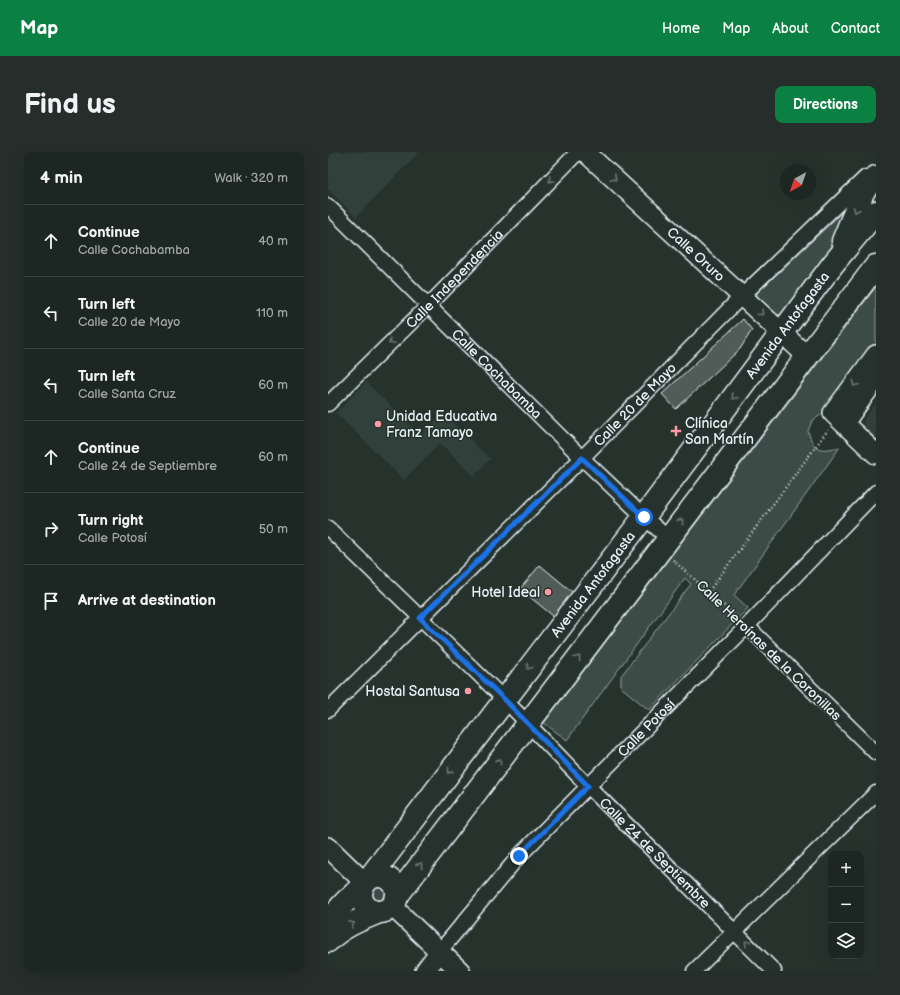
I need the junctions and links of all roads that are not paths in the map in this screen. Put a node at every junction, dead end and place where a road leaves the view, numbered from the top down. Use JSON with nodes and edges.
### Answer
{"nodes":[{"id":1,"x":578,"y":152,"type":"edge"},
{"id":2,"x":585,"y":152,"type":"edge"},
{"id":3,"x":876,"y":169,"type":"edge"},
{"id":4,"x":876,"y":177,"type":"edge"},
{"id":5,"x":328,"y":206,"type":"edge"},
{"id":6,"x":876,"y":212,"type":"edge"},
{"id":7,"x":833,"y":264,"type":"junction"},
{"id":8,"x":876,"y":266,"type":"edge"},
{"id":9,"x":742,"y":296,"type":"junction"},
{"id":10,"x":429,"y":305,"type":"junction"},
{"id":11,"x":783,"y":333,"type":"junction"},
{"id":12,"x":876,"y":355,"type":"edge"},
{"id":13,"x":808,"y":357,"type":"junction"},
{"id":14,"x":876,"y":379,"type":"edge"},
{"id":15,"x":328,"y":404,"type":"edge"},
{"id":16,"x":838,"y":417,"type":"junction"},
{"id":17,"x":876,"y":454,"type":"edge"},
{"id":18,"x":582,"y":458,"type":"junction"},
{"id":19,"x":876,"y":492,"type":"edge"},
{"id":20,"x":644,"y":517,"type":"junction"},
{"id":21,"x":328,"y":528,"type":"edge"},
{"id":22,"x":664,"y":543,"type":"junction"},
{"id":23,"x":420,"y":618,"type":"junction"},
{"id":24,"x":747,"y":626,"type":"junction"},
{"id":25,"x":504,"y":699,"type":"junction"},
{"id":26,"x":328,"y":710,"type":"edge"},
{"id":27,"x":528,"y":724,"type":"junction"},
{"id":28,"x":876,"y":753,"type":"edge"},
{"id":29,"x":588,"y":786,"type":"junction"},
{"id":30,"x":876,"y":793,"type":"edge"},
{"id":31,"x":328,"y":847,"type":"edge"},
{"id":32,"x":365,"y":883,"type":"junction"},
{"id":33,"x":389,"y":905,"type":"junction"},
{"id":34,"x":328,"y":921,"type":"edge"},
{"id":35,"x":735,"y":931,"type":"junction"},
{"id":36,"x":328,"y":941,"type":"edge"},
{"id":37,"x":440,"y":952,"type":"junction"},
{"id":38,"x":425,"y":971,"type":"edge"},
{"id":39,"x":460,"y":971,"type":"edge"},
{"id":40,"x":694,"y":971,"type":"edge"},
{"id":41,"x":774,"y":971,"type":"edge"}],
"edges":[{"from":1,"to":10,"type":"street","name":"Calle Independencia","one_way":true},
{"from":2,"to":9,"type":"main road","name":"Calle Oruro","one_way":true},
{"from":3,"to":9,"type":"street","name":"Calle 20 de Mayo"},
{"from":4,"to":7,"type":"highway","one_way":true},
{"from":5,"to":10,"type":"street","name":"Calle Cochabamba"},
{"from":6,"to":7,"type":"highway","name":"Avenida Antofagasta"},
{"from":7,"to":11,"type":"highway","name":"Avenida Antofagasta"},
{"from":8,"to":13,"type":"highway"},
{"from":9,"to":11,"type":"main road","name":"Calle Oruro","one_way":true},
{"from":9,"to":18,"type":"street","name":"Calle 20 de Mayo"},
{"from":10,"to":15,"type":"street","name":"Calle Independencia","one_way":true},
{"from":10,"to":18,"type":"street","name":"Calle Cochabamba"},
{"from":11,"to":13,"type":"main road","name":"Calle Oruro"},
{"from":11,"to":20,"type":"highway","name":"Avenida Antofagasta","one_way":true},
{"from":12,"to":16,"type":"main road","one_way":true},
{"from":22,"to":13,"type":"highway","one_way":true},
{"from":14,"to":16,"type":"main road"},
{"from":16,"to":17,"type":"main road"},
{"from":18,"to":20,"type":"street","name":"Calle Cochabamba"},
{"from":18,"to":23,"type":"street","name":"Calle 20 de Mayo"},
{"from":19,"to":24,"type":"street","name":"Calle Potosí"},
{"from":20,"to":22,"type":"street","name":"Calle Cochabamba"},
{"from":20,"to":25,"type":"highway","name":"Avenida Antofagasta","one_way":true},
{"from":21,"to":23,"type":"street","name":"Calle 24 de Septiembre"},
{"from":27,"to":22,"type":"highway","one_way":true},
{"from":23,"to":25,"type":"street","name":"Calle 24 de Septiembre"},
{"from":23,"to":26,"type":"street","name":"Calle 20 de Mayo"},
{"from":24,"to":28,"type":"street","name":"Calle Heroínas de la Coronillas"},
{"from":24,"to":29,"type":"street","name":"Calle Potosí"},
{"from":25,"to":27,"type":"street","name":"Calle 24 de Septiembre"},
{"from":25,"to":32,"type":"highway","name":"Avenida Antofagasta","one_way":true},
{"from":27,"to":29,"type":"street","name":"Calle 24 de Septiembre"},
{"from":33,"to":27,"type":"highway","one_way":true},
{"from":29,"to":35,"type":"street","name":"Calle 24 de Septiembre"},
{"from":29,"to":37,"type":"street","name":"Calle Potosí"},
{"from":30,"to":35,"type":"street"},
{"from":31,"to":32,"type":"main road"},
{"from":32,"to":33,"type":"highway"},
{"from":32,"to":33,"type":"highway"},
{"from":32,"to":34,"type":"highway","name":"Avenida Antofagasta"},
{"from":36,"to":33,"type":"highway","one_way":true},
{"from":33,"to":37,"type":"main road"},
{"from":35,"to":40,"type":"street"},
{"from":41,"to":35,"type":"street","name":"Calle 24 de Septiembre","one_way":true},
{"from":37,"to":38,"type":"main road","name":"Calle Potosí"},
{"from":37,"to":39,"type":"main road"}]}
